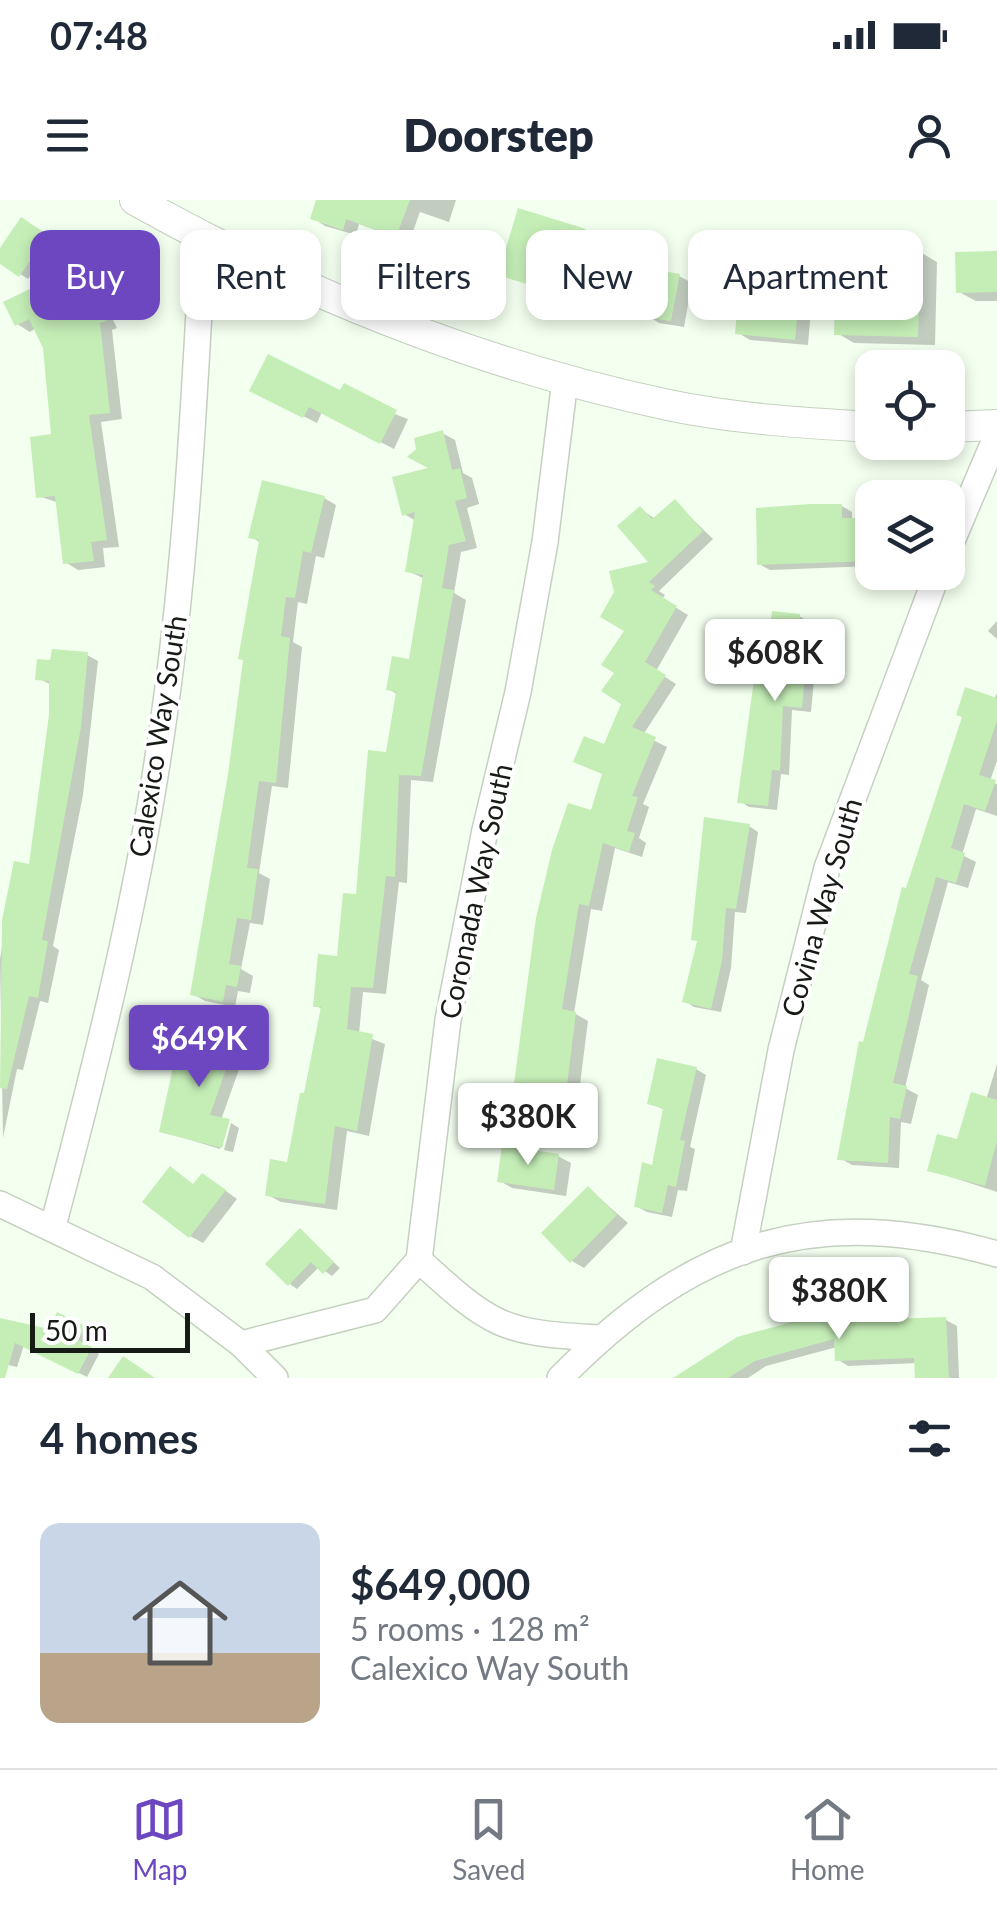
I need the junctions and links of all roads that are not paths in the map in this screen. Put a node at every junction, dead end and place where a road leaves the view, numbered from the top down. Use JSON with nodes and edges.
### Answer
{"nodes":[{"id":1,"x":135,"y":200,"type":"edge"},
{"id":2,"x":188,"y":230,"type":"edge"},
{"id":3,"x":321,"y":293,"type":"edge"},
{"id":4,"x":198,"y":320,"type":"edge"},
{"id":5,"x":565,"y":380,"type":"junction"},
{"id":6,"x":997,"y":425,"type":"edge"},
{"id":7,"x":965,"y":426,"type":"edge"},
{"id":8,"x":855,"y":427,"type":"edge"},
{"id":9,"x":997,"y":436,"type":"edge"},
{"id":10,"x":965,"y":510,"type":"edge"},
{"id":11,"x":931,"y":590,"type":"edge"},
{"id":12,"x":0,"y":1204,"type":"edge"},
{"id":13,"x":53,"y":1226,"type":"junction"},
{"id":14,"x":743,"y":1252,"type":"junction"},
{"id":15,"x":997,"y":1254,"type":"edge"},
{"id":16,"x":419,"y":1260,"type":"junction"},
{"id":17,"x":600,"y":1338,"type":"junction"},
{"id":18,"x":241,"y":1344,"type":"junction"},
{"id":19,"x":274,"y":1378,"type":"edge"},
{"id":20,"x":560,"y":1378,"type":"edge"}],
"edges":[{"from":1,"to":2,"type":"street"},
{"from":3,"to":5,"type":"street"},
{"from":4,"to":13,"type":"street","name":"Calexico Way South"},
{"from":5,"to":8,"type":"street"},
{"from":5,"to":16,"type":"street","name":"Coronada Way South"},
{"from":6,"to":7,"type":"street"},
{"from":9,"to":10,"type":"street"},
{"from":11,"to":14,"type":"street","name":"Covina Way South"},
{"from":12,"to":13,"type":"street"},
{"from":13,"to":18,"type":"street"},
{"from":14,"to":15,"type":"street"},
{"from":14,"to":17,"type":"street"},
{"from":16,"to":17,"type":"street"},
{"from":16,"to":18,"type":"street"},
{"from":17,"to":20,"type":"street"},
{"from":18,"to":19,"type":"street"}]}
